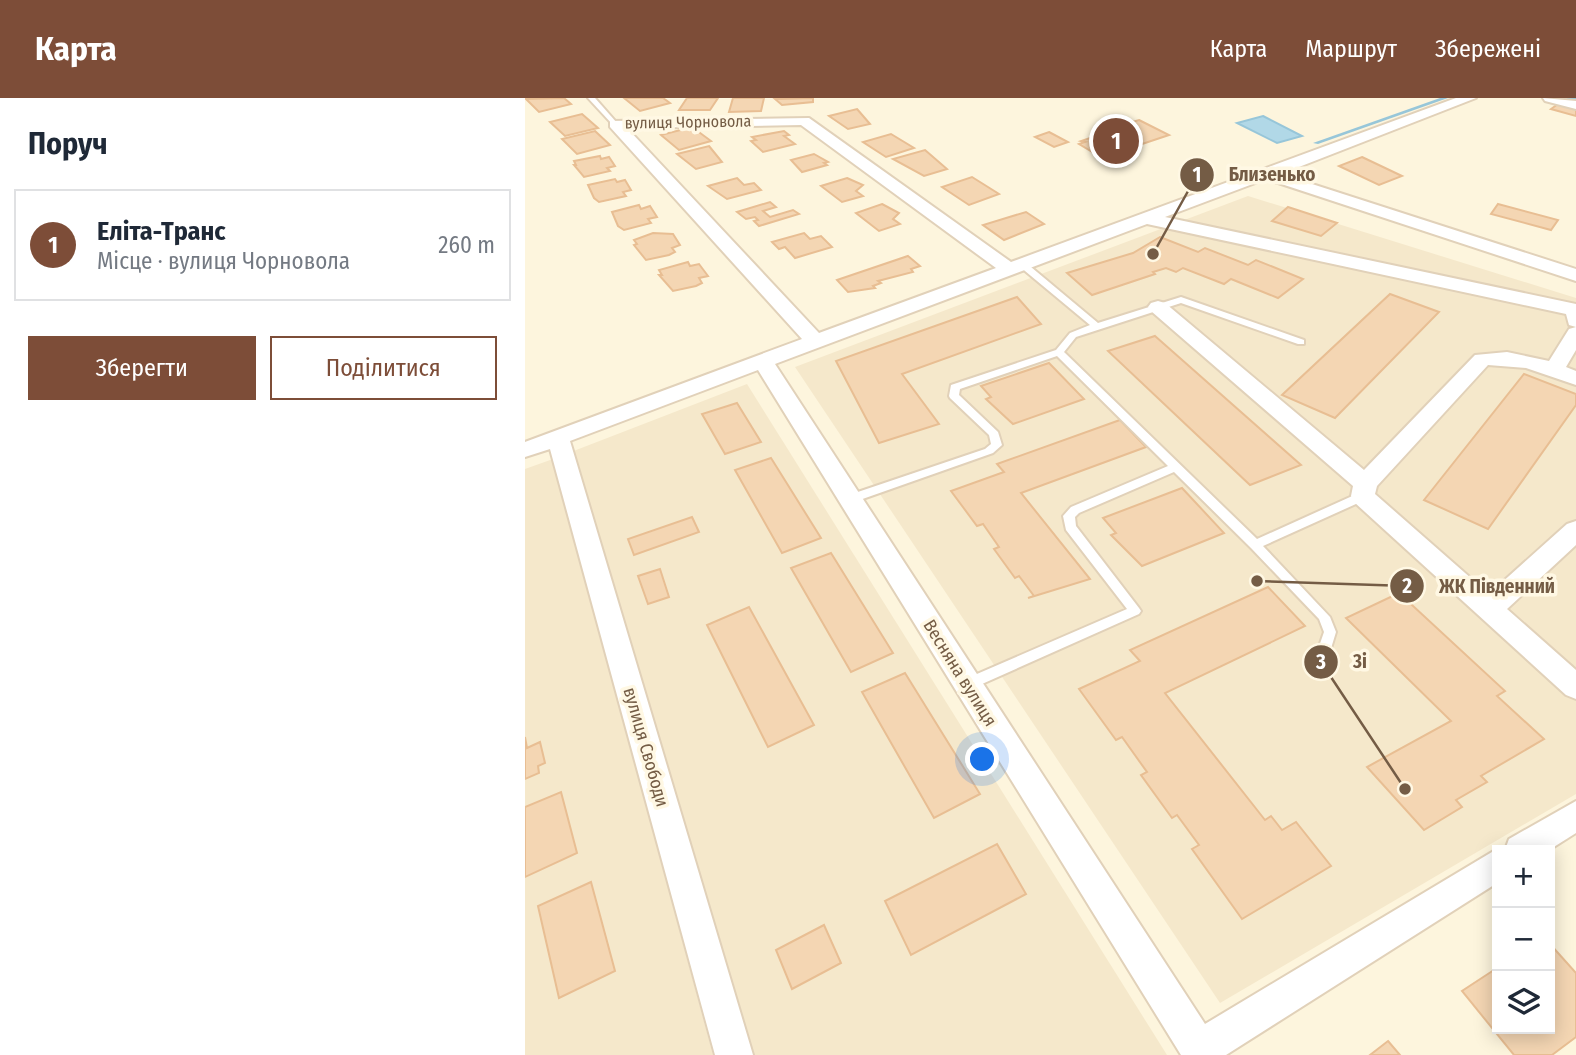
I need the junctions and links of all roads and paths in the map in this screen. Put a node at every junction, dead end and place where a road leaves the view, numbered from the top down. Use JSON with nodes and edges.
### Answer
{"nodes":[{"id":1,"x":591,"y":98,"type":"edge"},
{"id":2,"x":1469,"y":98,"type":"edge"},
{"id":3,"x":1550,"y":98,"type":"edge"},
{"id":4,"x":1576,"y":105,"type":"edge"},
{"id":5,"x":615,"y":124,"type":"junction"},
{"id":6,"x":1263,"y":173,"type":"junction"},
{"id":7,"x":1143,"y":218,"type":"junction"},
{"id":8,"x":1016,"y":267,"type":"junction"},
{"id":9,"x":1576,"y":275,"type":"edge"},
{"id":10,"x":1158,"y":307,"type":"junction"},
{"id":11,"x":1576,"y":310,"type":"edge"},
{"id":12,"x":1576,"y":321,"type":"edge"},
{"id":13,"x":1096,"y":326,"type":"junction"},
{"id":14,"x":1576,"y":333,"type":"edge"},
{"id":15,"x":1301,"y":341,"type":"dead end"},
{"id":16,"x":816,"y":342,"type":"junction"},
{"id":17,"x":1059,"y":352,"type":"junction"},
{"id":18,"x":763,"y":361,"type":"junction"},
{"id":19,"x":1565,"y":374,"type":"edge"},
{"id":20,"x":558,"y":438,"type":"junction"},
{"id":21,"x":525,"y":450,"type":"edge"},
{"id":22,"x":1175,"y":467,"type":"junction"},
{"id":23,"x":1364,"y":490,"type":"junction"},
{"id":24,"x":850,"y":499,"type":"junction"},
{"id":25,"x":1576,"y":530,"type":"edge"},
{"id":26,"x":1255,"y":545,"type":"junction"},
{"id":27,"x":1489,"y":610,"type":"junction"},
{"id":28,"x":1320,"y":664,"type":"dead end"},
{"id":29,"x":968,"y":684,"type":"junction"},
{"id":30,"x":1576,"y":687,"type":"edge"},
{"id":31,"x":1576,"y":816,"type":"edge"},
{"id":32,"x":1529,"y":845,"type":"edge"},
{"id":33,"x":1492,"y":868,"type":"edge"},
{"id":34,"x":1201,"y":1052,"type":"edge"},
{"id":35,"x":734,"y":1055,"type":"edge"}],
"edges":[{"from":1,"to":5,"type":"lane"},
{"from":2,"to":6,"type":"street"},
{"from":3,"to":4,"type":"street"},
{"from":5,"to":8,"type":"street","name":"вулиця Чорновола"},
{"from":5,"to":16,"type":"street","name":"вулиця Чорновола"},
{"from":6,"to":7,"type":"street"},
{"from":6,"to":9,"type":"street"},
{"from":7,"to":8,"type":"street"},
{"from":7,"to":11,"type":"street"},
{"from":8,"to":13,"type":"lane"},
{"from":8,"to":16,"type":"street"},
{"from":10,"to":13,"type":"lane"},
{"from":10,"to":15,"type":"lane"},
{"from":10,"to":23,"type":"street"},
{"from":11,"to":12,"type":"street"},
{"from":13,"to":17,"type":"lane"},
{"from":14,"to":19,"type":"street"},
{"from":16,"to":18,"type":"street"},
{"from":17,"to":22,"type":"lane"},
{"from":17,"to":24,"type":"lane"},
{"from":18,"to":20,"type":"street"},
{"from":18,"to":24,"type":"street","name":"Весняна вулиця"},
{"from":19,"to":23,"type":"street"},
{"from":20,"to":21,"type":"street"},
{"from":20,"to":35,"type":"street","name":"вулиця Свободи"},
{"from":22,"to":26,"type":"lane"},
{"from":22,"to":29,"type":"lane"},
{"from":23,"to":26,"type":"lane"},
{"from":23,"to":27,"type":"street"},
{"from":24,"to":29,"type":"street","name":"Весняна вулиця"},
{"from":25,"to":27,"type":"street"},
{"from":26,"to":28,"type":"lane"},
{"from":27,"to":30,"type":"street"},
{"from":29,"to":34,"type":"street","name":"Весняна вулиця"},
{"from":31,"to":32,"type":"street"},
{"from":33,"to":34,"type":"street"}]}
